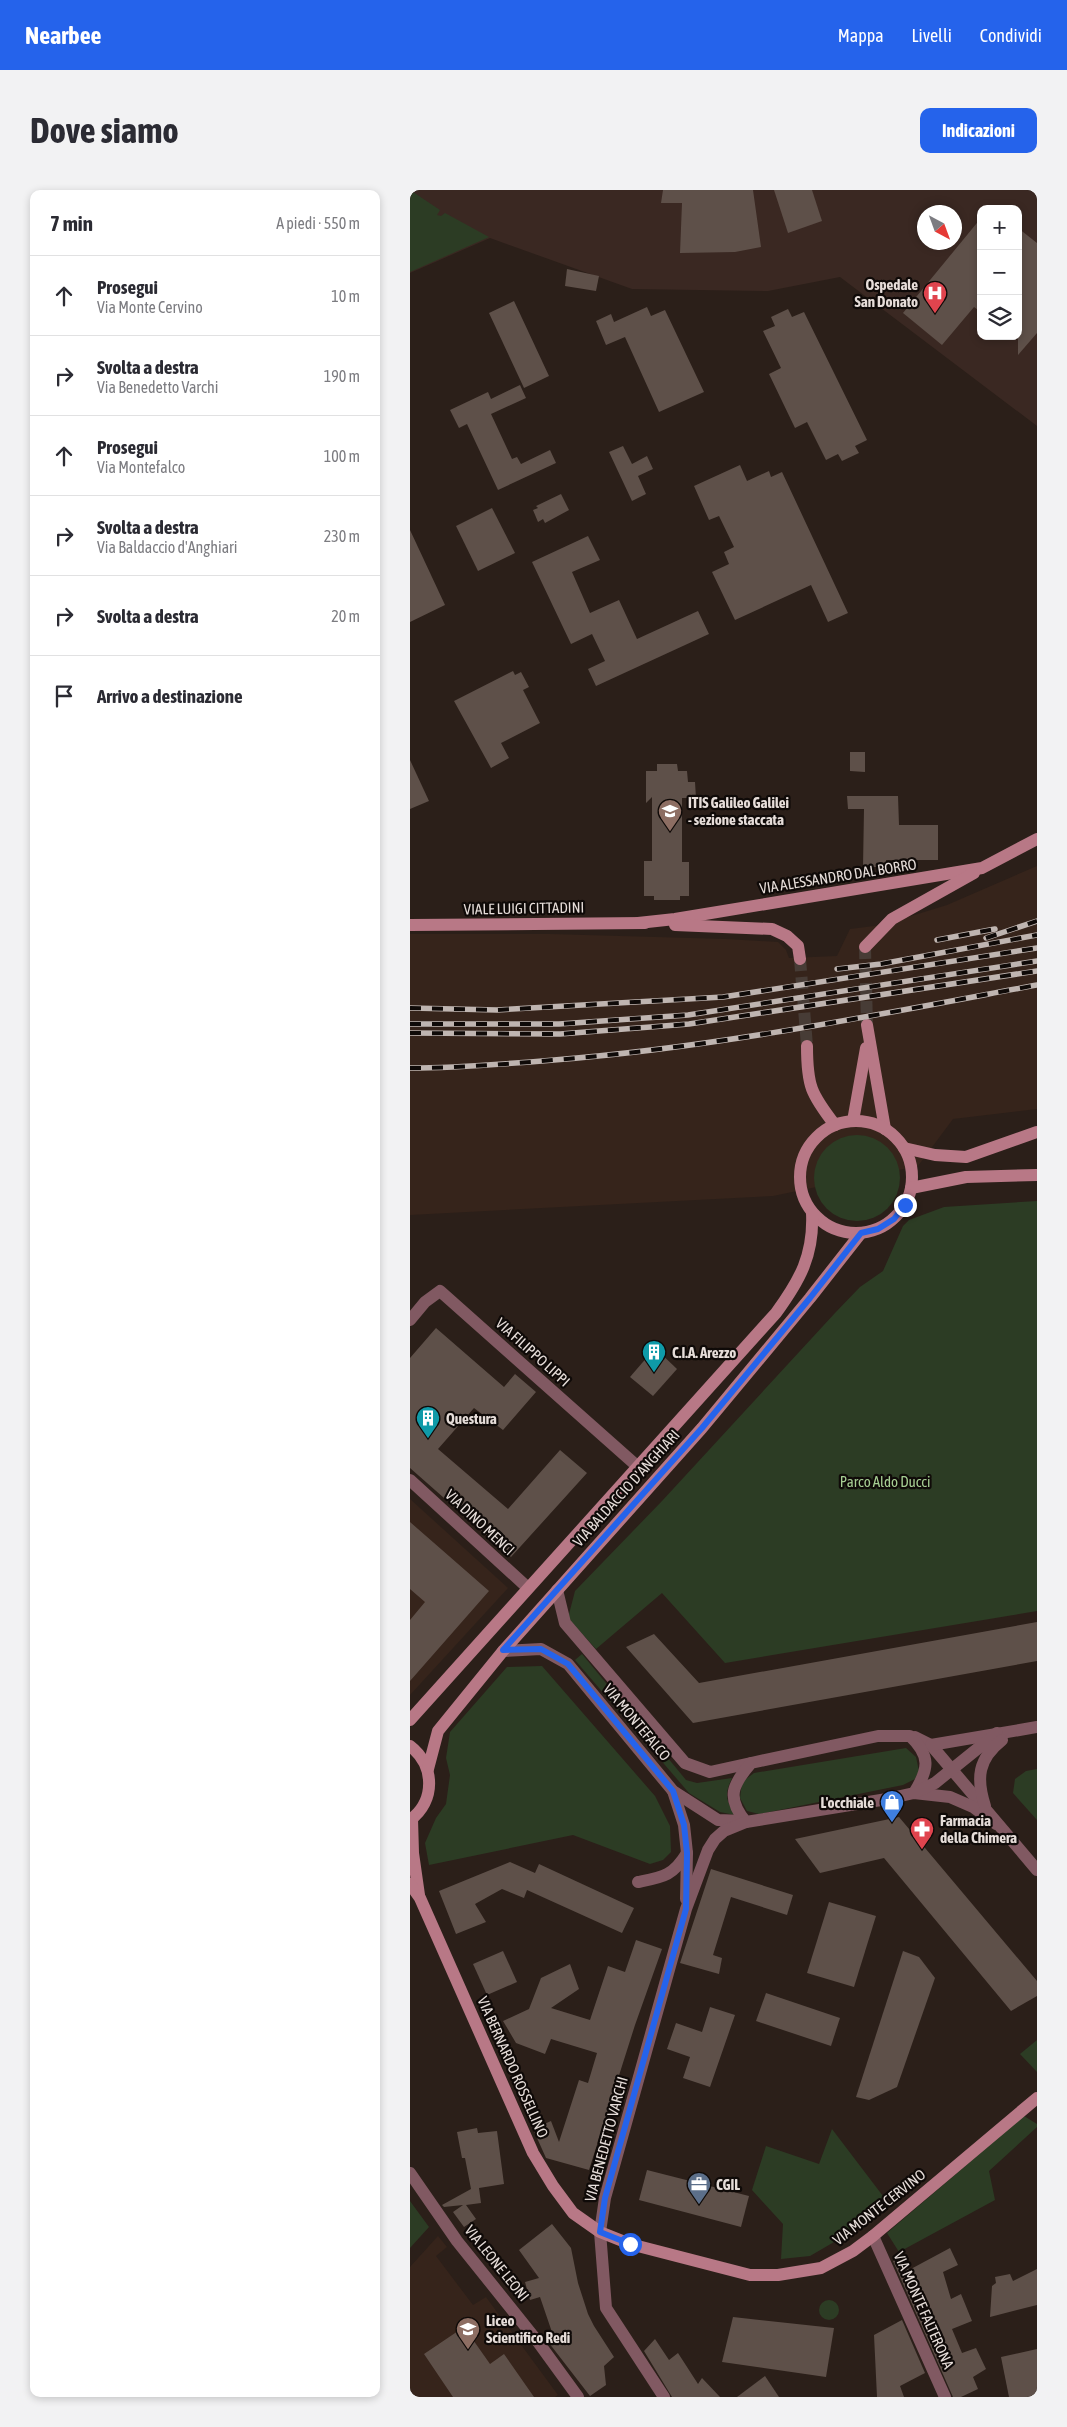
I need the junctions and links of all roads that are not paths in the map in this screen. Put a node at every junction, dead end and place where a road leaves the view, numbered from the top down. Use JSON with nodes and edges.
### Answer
{"nodes":[{"id":1,"x":1037,"y":839,"type":"edge"},
{"id":2,"x":982,"y":868,"type":"junction"},
{"id":3,"x":638,"y":923,"type":"junction"},
{"id":4,"x":410,"y":925,"type":"edge"},
{"id":5,"x":865,"y":947,"type":"dead end"},
{"id":6,"x":800,"y":957,"type":"tunnel mouth"},
{"id":7,"x":807,"y":1046,"type":"tunnel mouth"},
{"id":8,"x":853,"y":1121,"type":"junction"},
{"id":9,"x":836,"y":1125,"type":"junction"},
{"id":10,"x":886,"y":1129,"type":"junction"},
{"id":11,"x":1037,"y":1132,"type":"edge"},
{"id":12,"x":904,"y":1148,"type":"junction"},
{"id":13,"x":1037,"y":1175,"type":"edge"},
{"id":14,"x":911,"y":1188,"type":"junction"},
{"id":15,"x":812,"y":1213,"type":"junction"},
{"id":16,"x":861,"y":1233,"type":"junction"},
{"id":17,"x":410,"y":1320,"type":"edge"},
{"id":18,"x":637,"y":1466,"type":"junction"},
{"id":19,"x":410,"y":1480,"type":"edge"},
{"id":20,"x":528,"y":1588,"type":"junction"},
{"id":21,"x":557,"y":1590,"type":"junction"},
{"id":22,"x":503,"y":1650,"type":"junction"},
{"id":23,"x":410,"y":1720,"type":"edge"},
{"id":24,"x":1037,"y":1726,"type":"edge"},
{"id":25,"x":1013,"y":1731,"type":"junction"},
{"id":26,"x":997,"y":1734,"type":"junction"},
{"id":27,"x":910,"y":1736,"type":"junction"},
{"id":28,"x":931,"y":1745,"type":"junction"},
{"id":29,"x":410,"y":1746,"type":"edge"},
{"id":30,"x":751,"y":1763,"type":"junction"},
{"id":31,"x":428,"y":1769,"type":"junction"},
{"id":32,"x":952,"y":1769,"type":"junction"},
{"id":33,"x":673,"y":1791,"type":"junction"},
{"id":34,"x":914,"y":1793,"type":"junction"},
{"id":35,"x":988,"y":1813,"type":"junction"},
{"id":36,"x":411,"y":1820,"type":"edge"},
{"id":37,"x":746,"y":1822,"type":"junction"},
{"id":38,"x":996,"y":1824,"type":"junction"},
{"id":39,"x":687,"y":1853,"type":"junction"},
{"id":40,"x":1037,"y":1870,"type":"edge"},
{"id":41,"x":638,"y":1882,"type":"dead end"},
{"id":42,"x":410,"y":1884,"type":"edge"},
{"id":43,"x":420,"y":1898,"type":"junction"},
{"id":44,"x":686,"y":1909,"type":"junction"},
{"id":45,"x":1037,"y":2098,"type":"edge"},
{"id":46,"x":410,"y":2172,"type":"edge"},
{"id":47,"x":600,"y":2232,"type":"junction"},
{"id":48,"x":873,"y":2236,"type":"junction"},
{"id":49,"x":578,"y":2397,"type":"edge"},
{"id":50,"x":664,"y":2397,"type":"edge"},
{"id":51,"x":945,"y":2397,"type":"edge"}],
"edges":[{"from":1,"to":2,"type":"main road","name":"VIA ALESSANDRO DAL BORRO"},
{"from":2,"to":3,"type":"main road","name":"VIA ALESSANDRO DAL BORRO"},
{"from":2,"to":5,"type":"main road"},
{"from":3,"to":4,"type":"main road","name":"VIALE LUIGI CITTADINI"},
{"from":3,"to":6,"type":"main road"},
{"from":7,"to":9,"type":"main road"},
{"from":8,"to":9,"type":"main road"},
{"from":8,"to":10,"type":"main road"},
{"from":8,"to":10,"type":"main road"},
{"from":9,"to":15,"type":"main road"},
{"from":10,"to":12,"type":"main road"},
{"from":11,"to":12,"type":"main road"},
{"from":12,"to":14,"type":"main road"},
{"from":13,"to":14,"type":"main road"},
{"from":14,"to":16,"type":"main road"},
{"from":15,"to":16,"type":"main road"},
{"from":15,"to":18,"type":"main road","name":"VIA BALDACCIO D'ANGHIARI"},
{"from":16,"to":21,"type":"main road","name":"VIA BALDACCIO D'ANGHIARI"},
{"from":17,"to":18,"type":"street","name":"VIA FILIPPO LIPPI"},
{"from":18,"to":20,"type":"main road","name":"VIA BALDACCIO D'ANGHIARI"},
{"from":19,"to":20,"type":"street","name":"VIA DINO MENCI"},
{"from":20,"to":23,"type":"main road","name":"VIA BALDACCIO D'ANGHIARI"},
{"from":21,"to":22,"type":"main road","name":"VIA BALDACCIO D'ANGHIARI"},
{"from":21,"to":30,"type":"street","name":"VIA MONTEFALCO"},
{"from":22,"to":31,"type":"main road","name":"VIA BALDACCIO D'ANGHIARI"},
{"from":22,"to":33,"type":"street","name":"VIA MONTEFALCO"},
{"from":24,"to":25,"type":"street"},
{"from":25,"to":26,"type":"street"},
{"from":25,"to":35,"type":"street","name":"VIA MONTEFALCO"},
{"from":26,"to":28,"type":"street"},
{"from":26,"to":32,"type":"street"},
{"from":27,"to":28,"type":"street","name":"VIA MONTEFALCO"},
{"from":27,"to":30,"type":"street","name":"VIA MONTEFALCO"},
{"from":27,"to":34,"type":"street"},
{"from":28,"to":32,"type":"street","name":"VIA MONTEFALCO"},
{"from":29,"to":31,"type":"main road"},
{"from":30,"to":37,"type":"street"},
{"from":31,"to":36,"type":"main road","name":"VIA BALDACCIO D'ANGHIARI"},
{"from":32,"to":34,"type":"street"},
{"from":32,"to":35,"type":"street","name":"VIA MONTEFALCO"},
{"from":33,"to":37,"type":"street","name":"VIA MONTEFALCO"},
{"from":33,"to":39,"type":"street","name":"VIA BENEDETTO VARCHI"},
{"from":34,"to":37,"type":"street","name":"VIA MONTEFALCO"},
{"from":34,"to":38,"type":"street","name":"VIA MONTEFALCO"},
{"from":35,"to":38,"type":"street","name":"VIA MONTEFALCO"},
{"from":36,"to":43,"type":"main road"},
{"from":37,"to":44,"type":"street","name":"VIA BENEDETTO VARCHI"},
{"from":38,"to":40,"type":"street","name":"VIA MONTEFALCO"},
{"from":39,"to":41,"type":"street"},
{"from":39,"to":44,"type":"street","name":"VIA BENEDETTO VARCHI"},
{"from":42,"to":43,"type":"main road"},
{"from":43,"to":47,"type":"main road","name":"VIA BERNARDO ROSSELLINO"},
{"from":44,"to":47,"type":"street","name":"VIA BENEDETTO VARCHI"},
{"from":45,"to":48,"type":"main road","name":"VIA MONTE CERVINO"},
{"from":46,"to":49,"type":"street","name":"VIA LEONE LEONI"},
{"from":47,"to":48,"type":"main road","name":"VIA MONTE CERVINO"},
{"from":47,"to":50,"type":"street","name":"VIA BENEDETTO VARCHI"},
{"from":48,"to":51,"type":"street","name":"VIA MONTE FALTERONA"}]}
